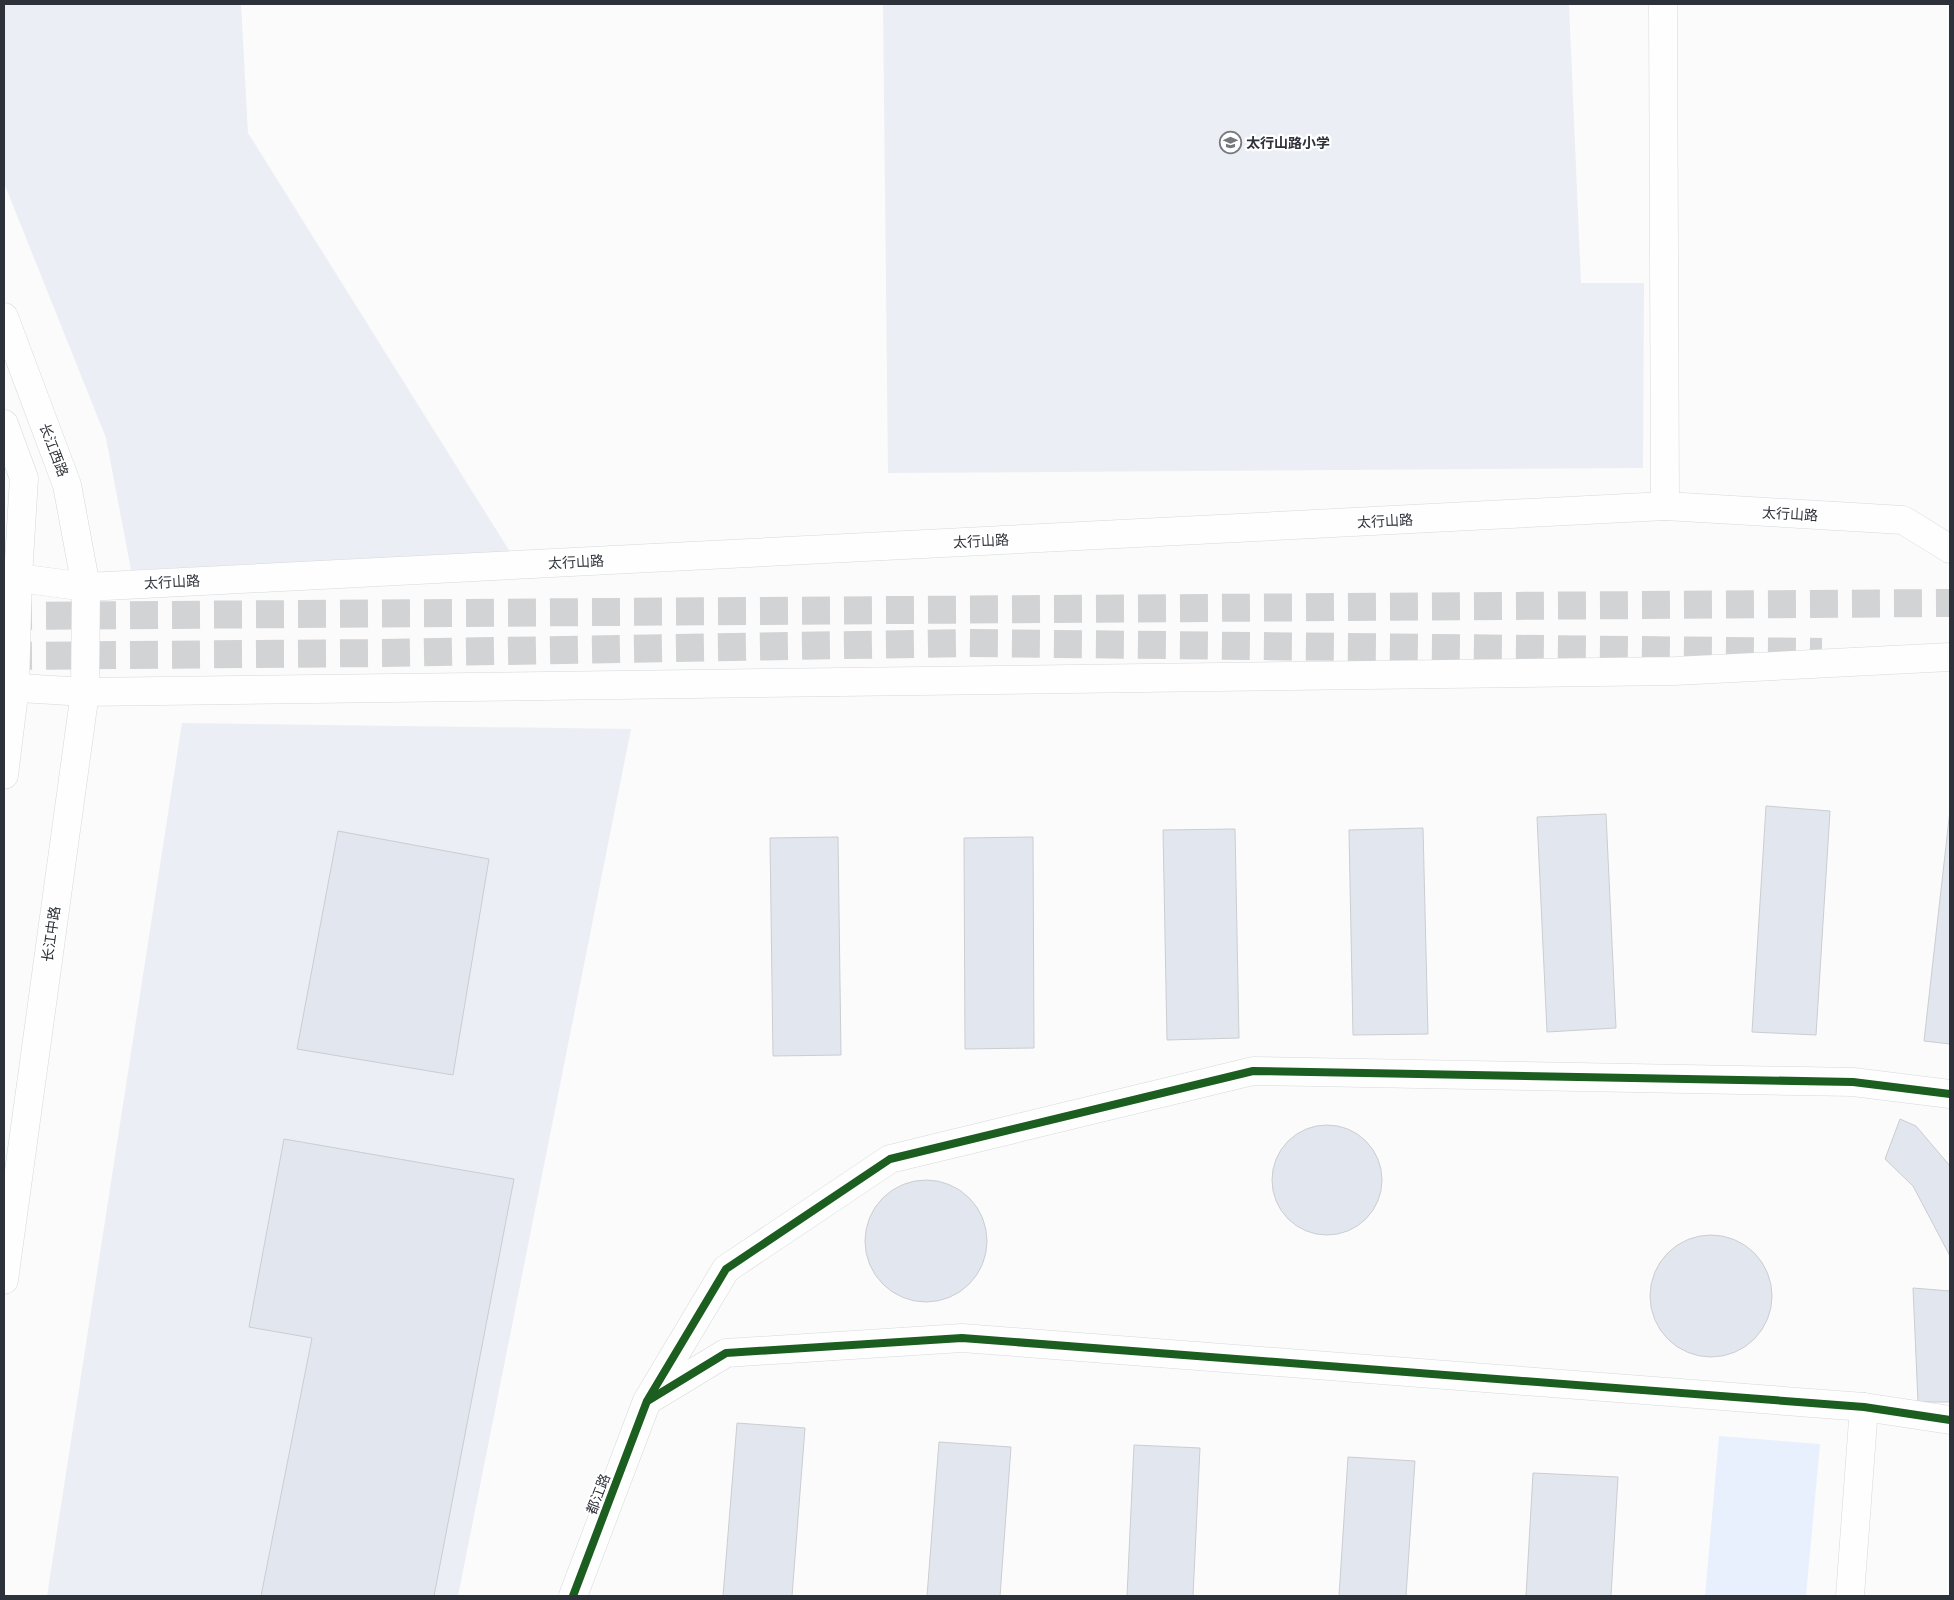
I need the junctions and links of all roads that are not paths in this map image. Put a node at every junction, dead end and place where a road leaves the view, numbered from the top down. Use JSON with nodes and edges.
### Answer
{"nodes":[{"id":1,"x":1663,"y":4,"type":"edge"},
{"id":2,"x":4,"y":317,"type":"edge"},
{"id":3,"x":4,"y":424,"type":"edge"},
{"id":4,"x":1665,"y":506,"type":"junction"},
{"id":5,"x":1950,"y":549,"type":"edge"},
{"id":6,"x":11,"y":577,"type":"edge"},
{"id":7,"x":86,"y":587,"type":"junction"},
{"id":8,"x":1950,"y":657,"type":"edge"},
{"id":9,"x":10,"y":686,"type":"edge"},
{"id":10,"x":85,"y":692,"type":"junction"},
{"id":11,"x":4,"y":774,"type":"edge"},
{"id":12,"x":1950,"y":1094,"type":"edge"},
{"id":13,"x":4,"y":1280,"type":"edge"},
{"id":14,"x":647,"y":1401,"type":"junction"},
{"id":15,"x":1864,"y":1408,"type":"junction"},
{"id":16,"x":1950,"y":1420,"type":"edge"},
{"id":17,"x":573,"y":1596,"type":"edge"},
{"id":18,"x":1850,"y":1596,"type":"edge"}],
"edges":[{"from":1,"to":4,"type":"main road"},
{"from":2,"to":7,"type":"main road","name":"长江西路"},
{"from":3,"to":6,"type":"main road"},
{"from":4,"to":5,"type":"main road","name":"太行山路"},
{"from":4,"to":7,"type":"main road","name":"太行山路"},
{"from":6,"to":7,"type":"main road","name":"太行山路"},
{"from":6,"to":9,"type":"main road"},
{"from":7,"to":10,"type":"main road","name":"长江中路"},
{"from":8,"to":10,"type":"main road"},
{"from":9,"to":10,"type":"main road"},
{"from":9,"to":11,"type":"main road"},
{"from":10,"to":13,"type":"main road","name":"长江中路"},
{"from":12,"to":14,"type":"main road","name":"都江路"},
{"from":14,"to":15,"type":"main road"},
{"from":14,"to":17,"type":"main road","name":"都江路"},
{"from":15,"to":16,"type":"main road"},
{"from":15,"to":18,"type":"main road"}]}
